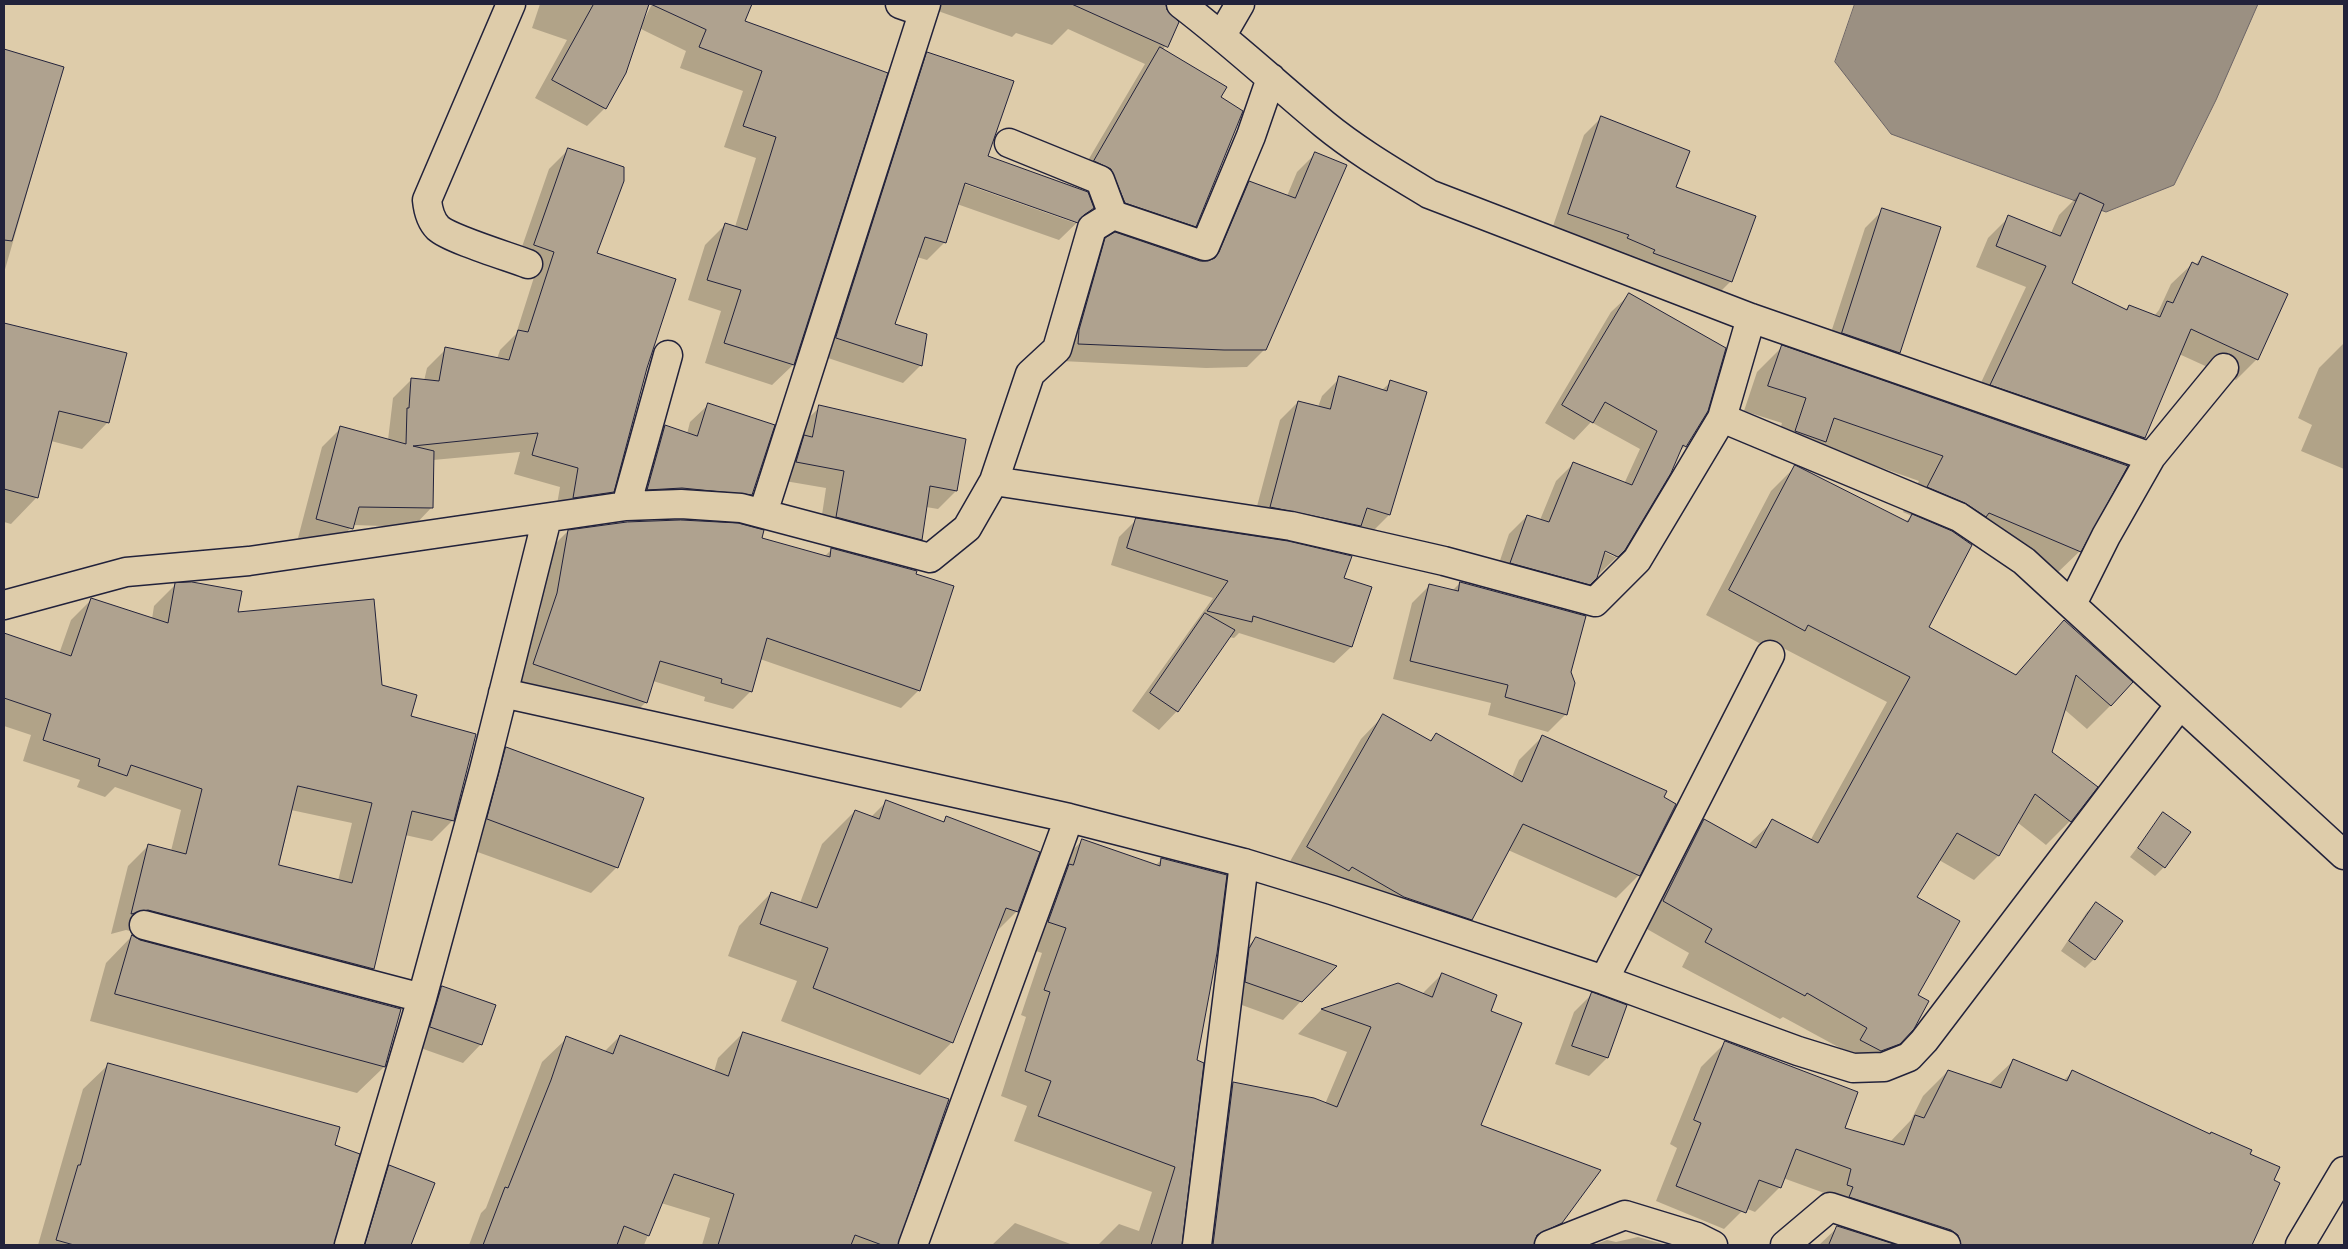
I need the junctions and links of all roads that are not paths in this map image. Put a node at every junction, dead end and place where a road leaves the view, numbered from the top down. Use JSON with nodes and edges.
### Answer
{"nodes":[{"id":1,"x":511,"y":4,"type":"edge"},
{"id":2,"x":1181,"y":4,"type":"edge"},
{"id":3,"x":1240,"y":4,"type":"edge"},
{"id":4,"x":916,"y":6,"type":"edge"},
{"id":5,"x":1222,"y":35,"type":"junction"},
{"id":6,"x":1271,"y":78,"type":"junction"},
{"id":7,"x":1009,"y":143,"type":"dead end"},
{"id":8,"x":1112,"y":215,"type":"junction"},
{"id":9,"x":528,"y":264,"type":"dead end"},
{"id":10,"x":1751,"y":318,"type":"junction"},
{"id":11,"x":668,"y":355,"type":"dead end"},
{"id":12,"x":2224,"y":368,"type":"dead end"},
{"id":13,"x":1722,"y":418,"type":"junction"},
{"id":14,"x":2151,"y":457,"type":"junction"},
{"id":15,"x":994,"y":481,"type":"junction"},
{"id":16,"x":626,"y":506,"type":"junction"},
{"id":17,"x":763,"y":513,"type":"junction"},
{"id":18,"x":547,"y":518,"type":"junction"},
{"id":19,"x":4,"y":604,"type":"edge"},
{"id":20,"x":2072,"y":604,"type":"junction"},
{"id":21,"x":1770,"y":655,"type":"dead end"},
{"id":22,"x":503,"y":693,"type":"junction"},
{"id":23,"x":2179,"y":706,"type":"junction"},
{"id":24,"x":1069,"y":818,"type":"junction"},
{"id":25,"x":2344,"y":855,"type":"edge"},
{"id":26,"x":1244,"y":863,"type":"junction"},
{"id":27,"x":144,"y":925,"type":"dead end"},
{"id":28,"x":1604,"y":980,"type":"junction"},
{"id":29,"x":422,"y":998,"type":"junction"},
{"id":30,"x":2344,"y":1171,"type":"edge"},
{"id":31,"x":349,"y":1245,"type":"edge"},
{"id":32,"x":913,"y":1245,"type":"edge"},
{"id":33,"x":1197,"y":1245,"type":"edge"},
{"id":34,"x":1549,"y":1245,"type":"edge"},
{"id":35,"x":1713,"y":1245,"type":"edge"},
{"id":36,"x":1785,"y":1245,"type":"edge"},
{"id":37,"x":1946,"y":1245,"type":"edge"},
{"id":38,"x":2300,"y":1245,"type":"edge"}],
"edges":[{"from":1,"to":9,"type":"street"},
{"from":2,"to":5,"type":"street"},
{"from":3,"to":5,"type":"street"},
{"from":4,"to":17,"type":"street"},
{"from":5,"to":6,"type":"street"},
{"from":6,"to":8,"type":"street"},
{"from":6,"to":10,"type":"street"},
{"from":7,"to":8,"type":"street"},
{"from":8,"to":15,"type":"street"},
{"from":10,"to":13,"type":"street"},
{"from":10,"to":14,"type":"street"},
{"from":11,"to":16,"type":"street"},
{"from":12,"to":14,"type":"street"},
{"from":13,"to":15,"type":"street"},
{"from":13,"to":20,"type":"street"},
{"from":14,"to":20,"type":"street"},
{"from":15,"to":17,"type":"street"},
{"from":16,"to":17,"type":"street"},
{"from":16,"to":18,"type":"street"},
{"from":18,"to":19,"type":"street"},
{"from":18,"to":22,"type":"street"},
{"from":20,"to":23,"type":"street"},
{"from":21,"to":28,"type":"street"},
{"from":22,"to":24,"type":"street"},
{"from":22,"to":29,"type":"street"},
{"from":23,"to":25,"type":"street"},
{"from":23,"to":28,"type":"street"},
{"from":24,"to":26,"type":"street"},
{"from":24,"to":32,"type":"street"},
{"from":26,"to":28,"type":"street"},
{"from":26,"to":33,"type":"street"},
{"from":27,"to":29,"type":"street"},
{"from":29,"to":31,"type":"street"},
{"from":30,"to":38,"type":"street"},
{"from":34,"to":35,"type":"street"},
{"from":36,"to":37,"type":"street"}]}
